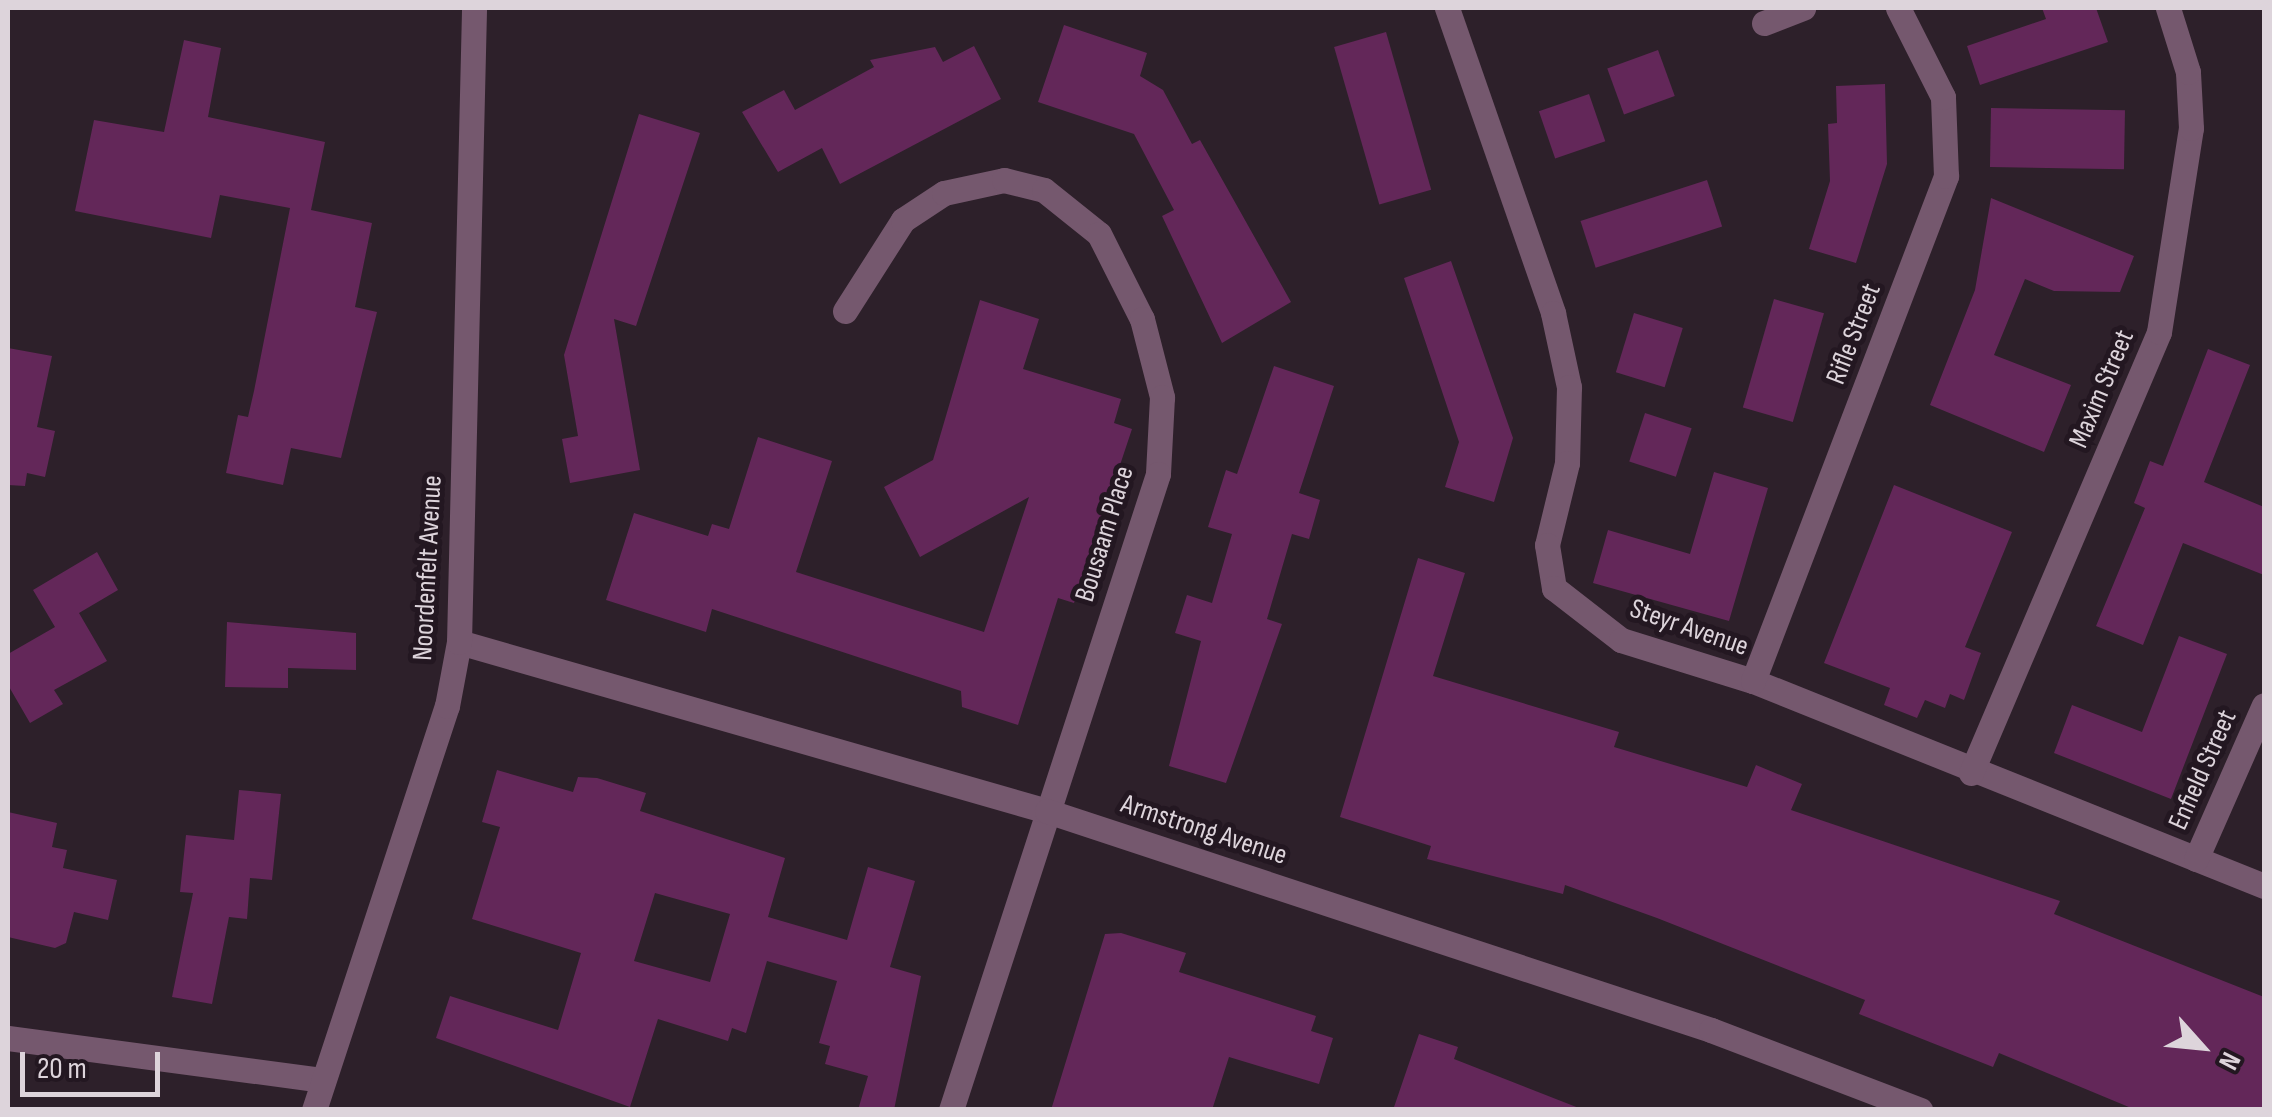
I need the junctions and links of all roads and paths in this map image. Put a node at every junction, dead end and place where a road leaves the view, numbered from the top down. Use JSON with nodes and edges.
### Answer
{"nodes":[{"id":1,"x":474,"y":8,"type":"edge"},
{"id":2,"x":1447,"y":8,"type":"edge"},
{"id":3,"x":1803,"y":8,"type":"edge"},
{"id":4,"x":1898,"y":8,"type":"edge"},
{"id":5,"x":2168,"y":8,"type":"edge"},
{"id":6,"x":1764,"y":23,"type":"dead end"},
{"id":7,"x":845,"y":311,"type":"dead end"},
{"id":8,"x":459,"y":642,"type":"junction"},
{"id":9,"x":1754,"y":681,"type":"junction"},
{"id":10,"x":2264,"y":705,"type":"edge"},
{"id":11,"x":1971,"y":772,"type":"junction"},
{"id":12,"x":1047,"y":810,"type":"junction"},
{"id":13,"x":2196,"y":859,"type":"junction"},
{"id":14,"x":2264,"y":886,"type":"edge"},
{"id":15,"x":8,"y":1038,"type":"edge"},
{"id":16,"x":323,"y":1080,"type":"junction"},
{"id":17,"x":314,"y":1110,"type":"edge"},
{"id":18,"x":951,"y":1110,"type":"edge"},
{"id":19,"x":1920,"y":1110,"type":"edge"}],
"edges":[{"from":1,"to":8,"type":"street","name":"Noordenfelt Avenue"},
{"from":2,"to":9,"type":"street","name":"Steyr Avenue"},
{"from":3,"to":6,"type":"street"},
{"from":4,"to":9,"type":"street","name":"Rifle Street"},
{"from":5,"to":11,"type":"street","name":"Maxim Street"},
{"from":7,"to":12,"type":"street","name":"Bousaam Place"},
{"from":8,"to":12,"type":"street","name":"Armstrong Avenue"},
{"from":8,"to":16,"type":"street","name":"Noordenfelt Avenue"},
{"from":9,"to":11,"type":"street","name":"Steyr Avenue"},
{"from":10,"to":13,"type":"street","name":"Enfield Street"},
{"from":11,"to":13,"type":"street","name":"Steyr Avenue"},
{"from":12,"to":18,"type":"street","name":"Bousaam Place"},
{"from":12,"to":19,"type":"street","name":"Armstrong Avenue"},
{"from":13,"to":14,"type":"street","name":"Steyr Avenue"},
{"from":15,"to":16,"type":"street"},
{"from":16,"to":17,"type":"street","name":"Noordenfelt Avenue"}]}
